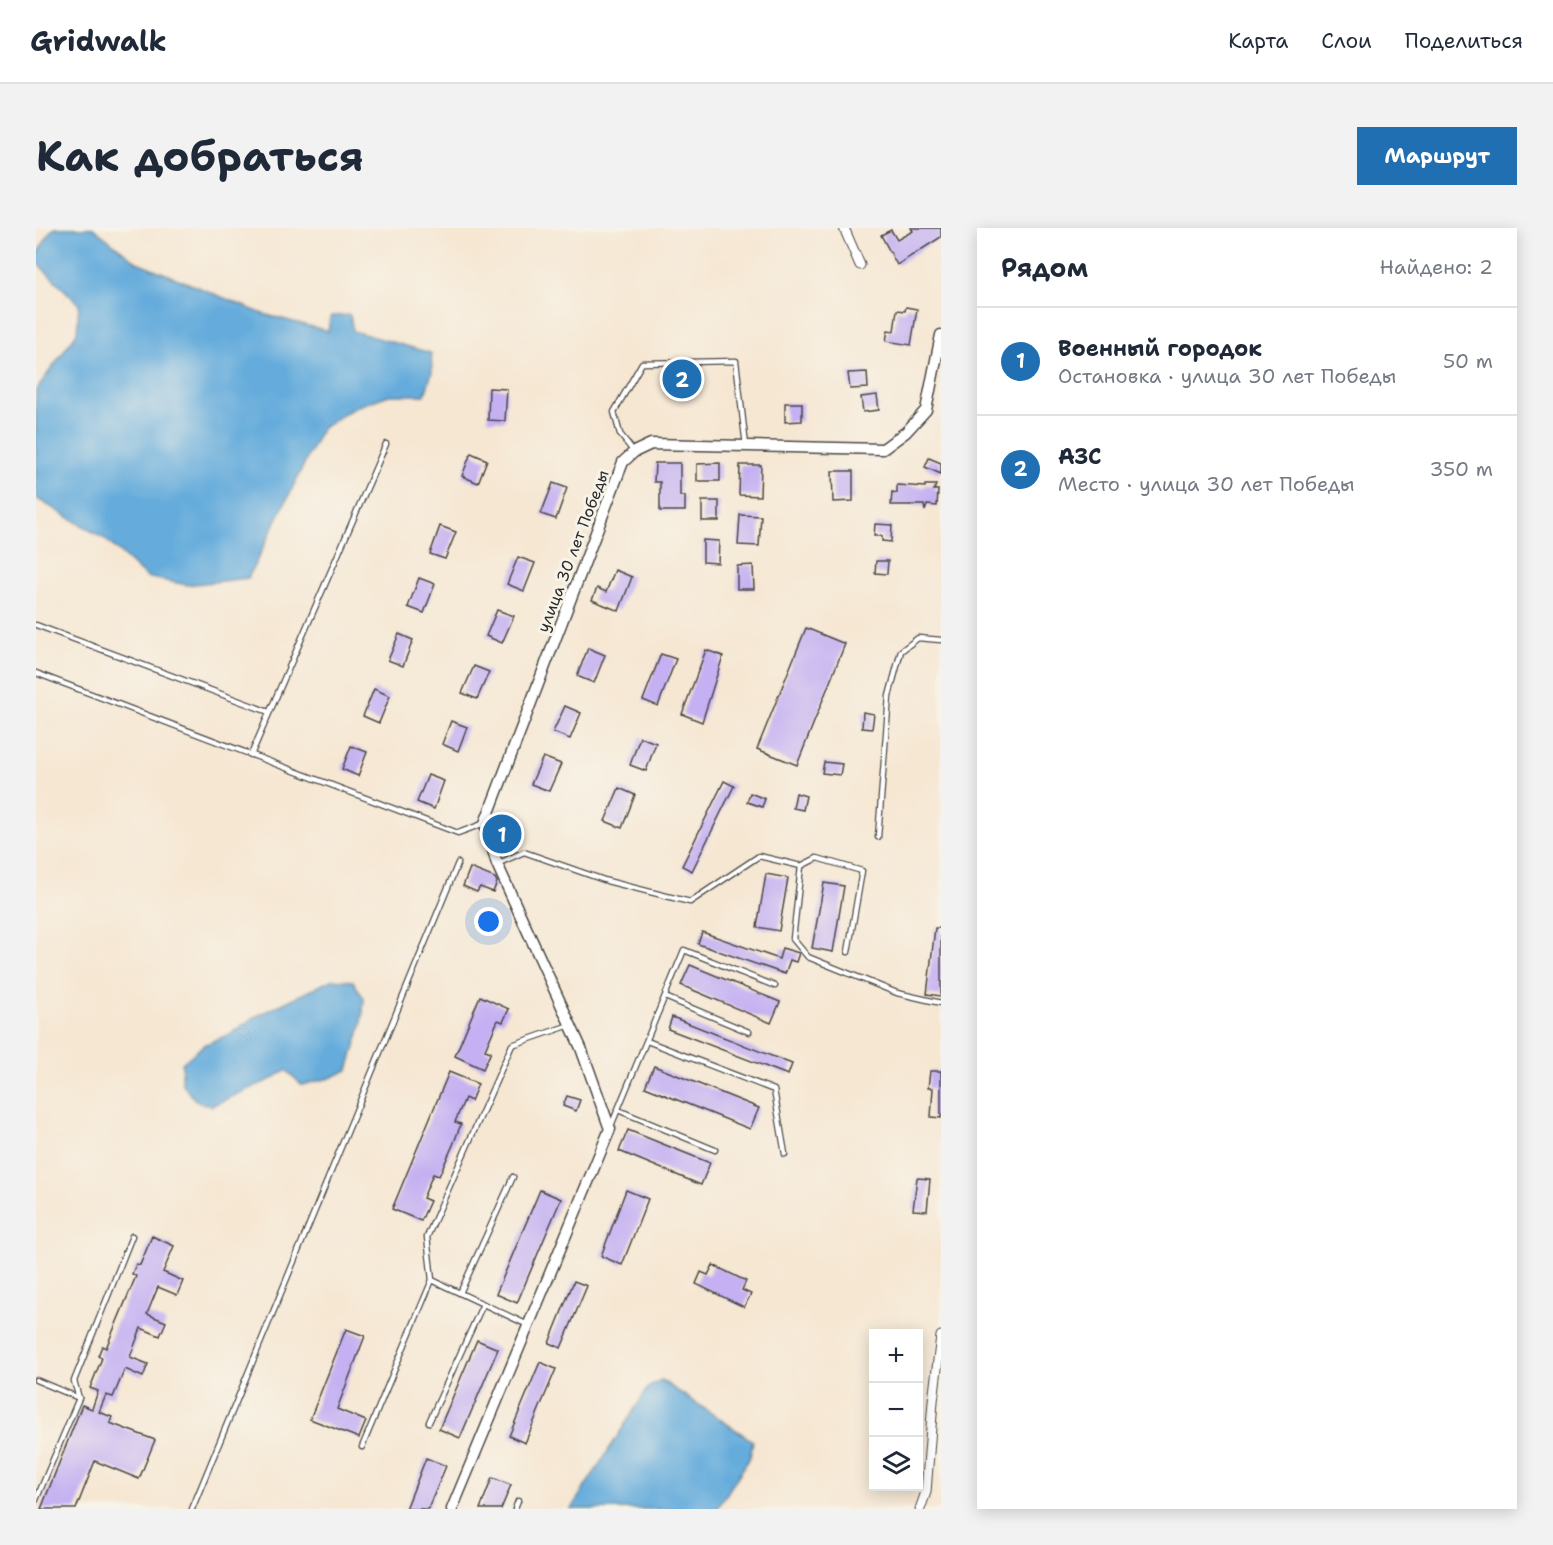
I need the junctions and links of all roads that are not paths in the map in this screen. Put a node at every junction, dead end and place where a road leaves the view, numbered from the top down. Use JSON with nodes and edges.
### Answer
{"nodes":[{"id":1,"x":844,"y":228,"type":"edge"},
{"id":2,"x":860,"y":265,"type":"dead end"},
{"id":3,"x":941,"y":335,"type":"edge"},
{"id":4,"x":386,"y":444,"type":"dead end"},
{"id":5,"x":746,"y":446,"type":"junction"},
{"id":6,"x":634,"y":452,"type":"junction"},
{"id":7,"x":36,"y":625,"type":"edge"},
{"id":8,"x":941,"y":640,"type":"edge"},
{"id":9,"x":36,"y":673,"type":"edge"},
{"id":10,"x":269,"y":712,"type":"junction"},
{"id":11,"x":251,"y":755,"type":"junction"},
{"id":12,"x":485,"y":823,"type":"junction"},
{"id":13,"x":878,"y":837,"type":"dead end"},
{"id":14,"x":458,"y":863,"type":"dead end"},
{"id":15,"x":497,"y":864,"type":"junction"},
{"id":16,"x":801,"y":866,"type":"junction"},
{"id":17,"x":848,"y":952,"type":"dead end"},
{"id":18,"x":775,"y":986,"type":"dead end"},
{"id":19,"x":665,"y":997,"type":"junction"},
{"id":20,"x":941,"y":1004,"type":"edge"},
{"id":21,"x":570,"y":1025,"type":"junction"},
{"id":22,"x":749,"y":1032,"type":"dead end"},
{"id":23,"x":647,"y":1041,"type":"junction"},
{"id":24,"x":618,"y":1110,"type":"junction"},
{"id":25,"x":610,"y":1129,"type":"junction"},
{"id":26,"x":715,"y":1150,"type":"dead end"},
{"id":27,"x":785,"y":1154,"type":"dead end"},
{"id":28,"x":513,"y":1177,"type":"dead end"},
{"id":29,"x":132,"y":1236,"type":"dead end"},
{"id":30,"x":432,"y":1280,"type":"junction"},
{"id":31,"x":460,"y":1293,"type":"junction"},
{"id":32,"x":483,"y":1304,"type":"junction"},
{"id":33,"x":528,"y":1325,"type":"junction"},
{"id":34,"x":941,"y":1336,"type":"edge"},
{"id":35,"x":36,"y":1380,"type":"edge"},
{"id":36,"x":79,"y":1398,"type":"junction"},
{"id":37,"x":429,"y":1422,"type":"dead end"},
{"id":38,"x":362,"y":1447,"type":"dead end"},
{"id":39,"x":36,"y":1500,"type":"edge"},
{"id":40,"x":518,"y":1501,"type":"dead end"},
{"id":41,"x":192,"y":1509,"type":"edge"},
{"id":42,"x":452,"y":1509,"type":"edge"},
{"id":43,"x":515,"y":1509,"type":"edge"},
{"id":44,"x":920,"y":1509,"type":"edge"}],
"edges":[{"from":1,"to":2,"type":"street"},
{"from":3,"to":5,"type":"street"},
{"from":4,"to":10,"type":"lane"},
{"from":5,"to":6,"type":"street"},
{"from":5,"to":6,"type":"lane"},
{"from":6,"to":12,"type":"street","name":"улица 30 лет Победы"},
{"from":7,"to":10,"type":"lane"},
{"from":8,"to":13,"type":"lane"},
{"from":9,"to":11,"type":"lane"},
{"from":10,"to":11,"type":"lane"},
{"from":11,"to":12,"type":"lane"},
{"from":12,"to":15,"type":"street"},
{"from":14,"to":41,"type":"lane"},
{"from":15,"to":16,"type":"lane"},
{"from":15,"to":21,"type":"street"},
{"from":16,"to":17,"type":"lane"},
{"from":16,"to":20,"type":"lane"},
{"from":18,"to":19,"type":"lane"},
{"from":19,"to":22,"type":"lane"},
{"from":19,"to":23,"type":"lane"},
{"from":21,"to":25,"type":"street"},
{"from":21,"to":30,"type":"lane"},
{"from":23,"to":24,"type":"lane"},
{"from":23,"to":27,"type":"lane"},
{"from":24,"to":25,"type":"lane"},
{"from":24,"to":26,"type":"lane"},
{"from":25,"to":33,"type":"street"},
{"from":28,"to":31,"type":"lane"},
{"from":29,"to":36,"type":"lane"},
{"from":30,"to":31,"type":"lane"},
{"from":30,"to":38,"type":"lane"},
{"from":31,"to":32,"type":"lane"},
{"from":32,"to":33,"type":"lane"},
{"from":32,"to":37,"type":"lane"},
{"from":33,"to":42,"type":"street"},
{"from":34,"to":44,"type":"street"},
{"from":35,"to":36,"type":"lane"},
{"from":36,"to":39,"type":"lane"},
{"from":40,"to":43,"type":"lane"}]}
